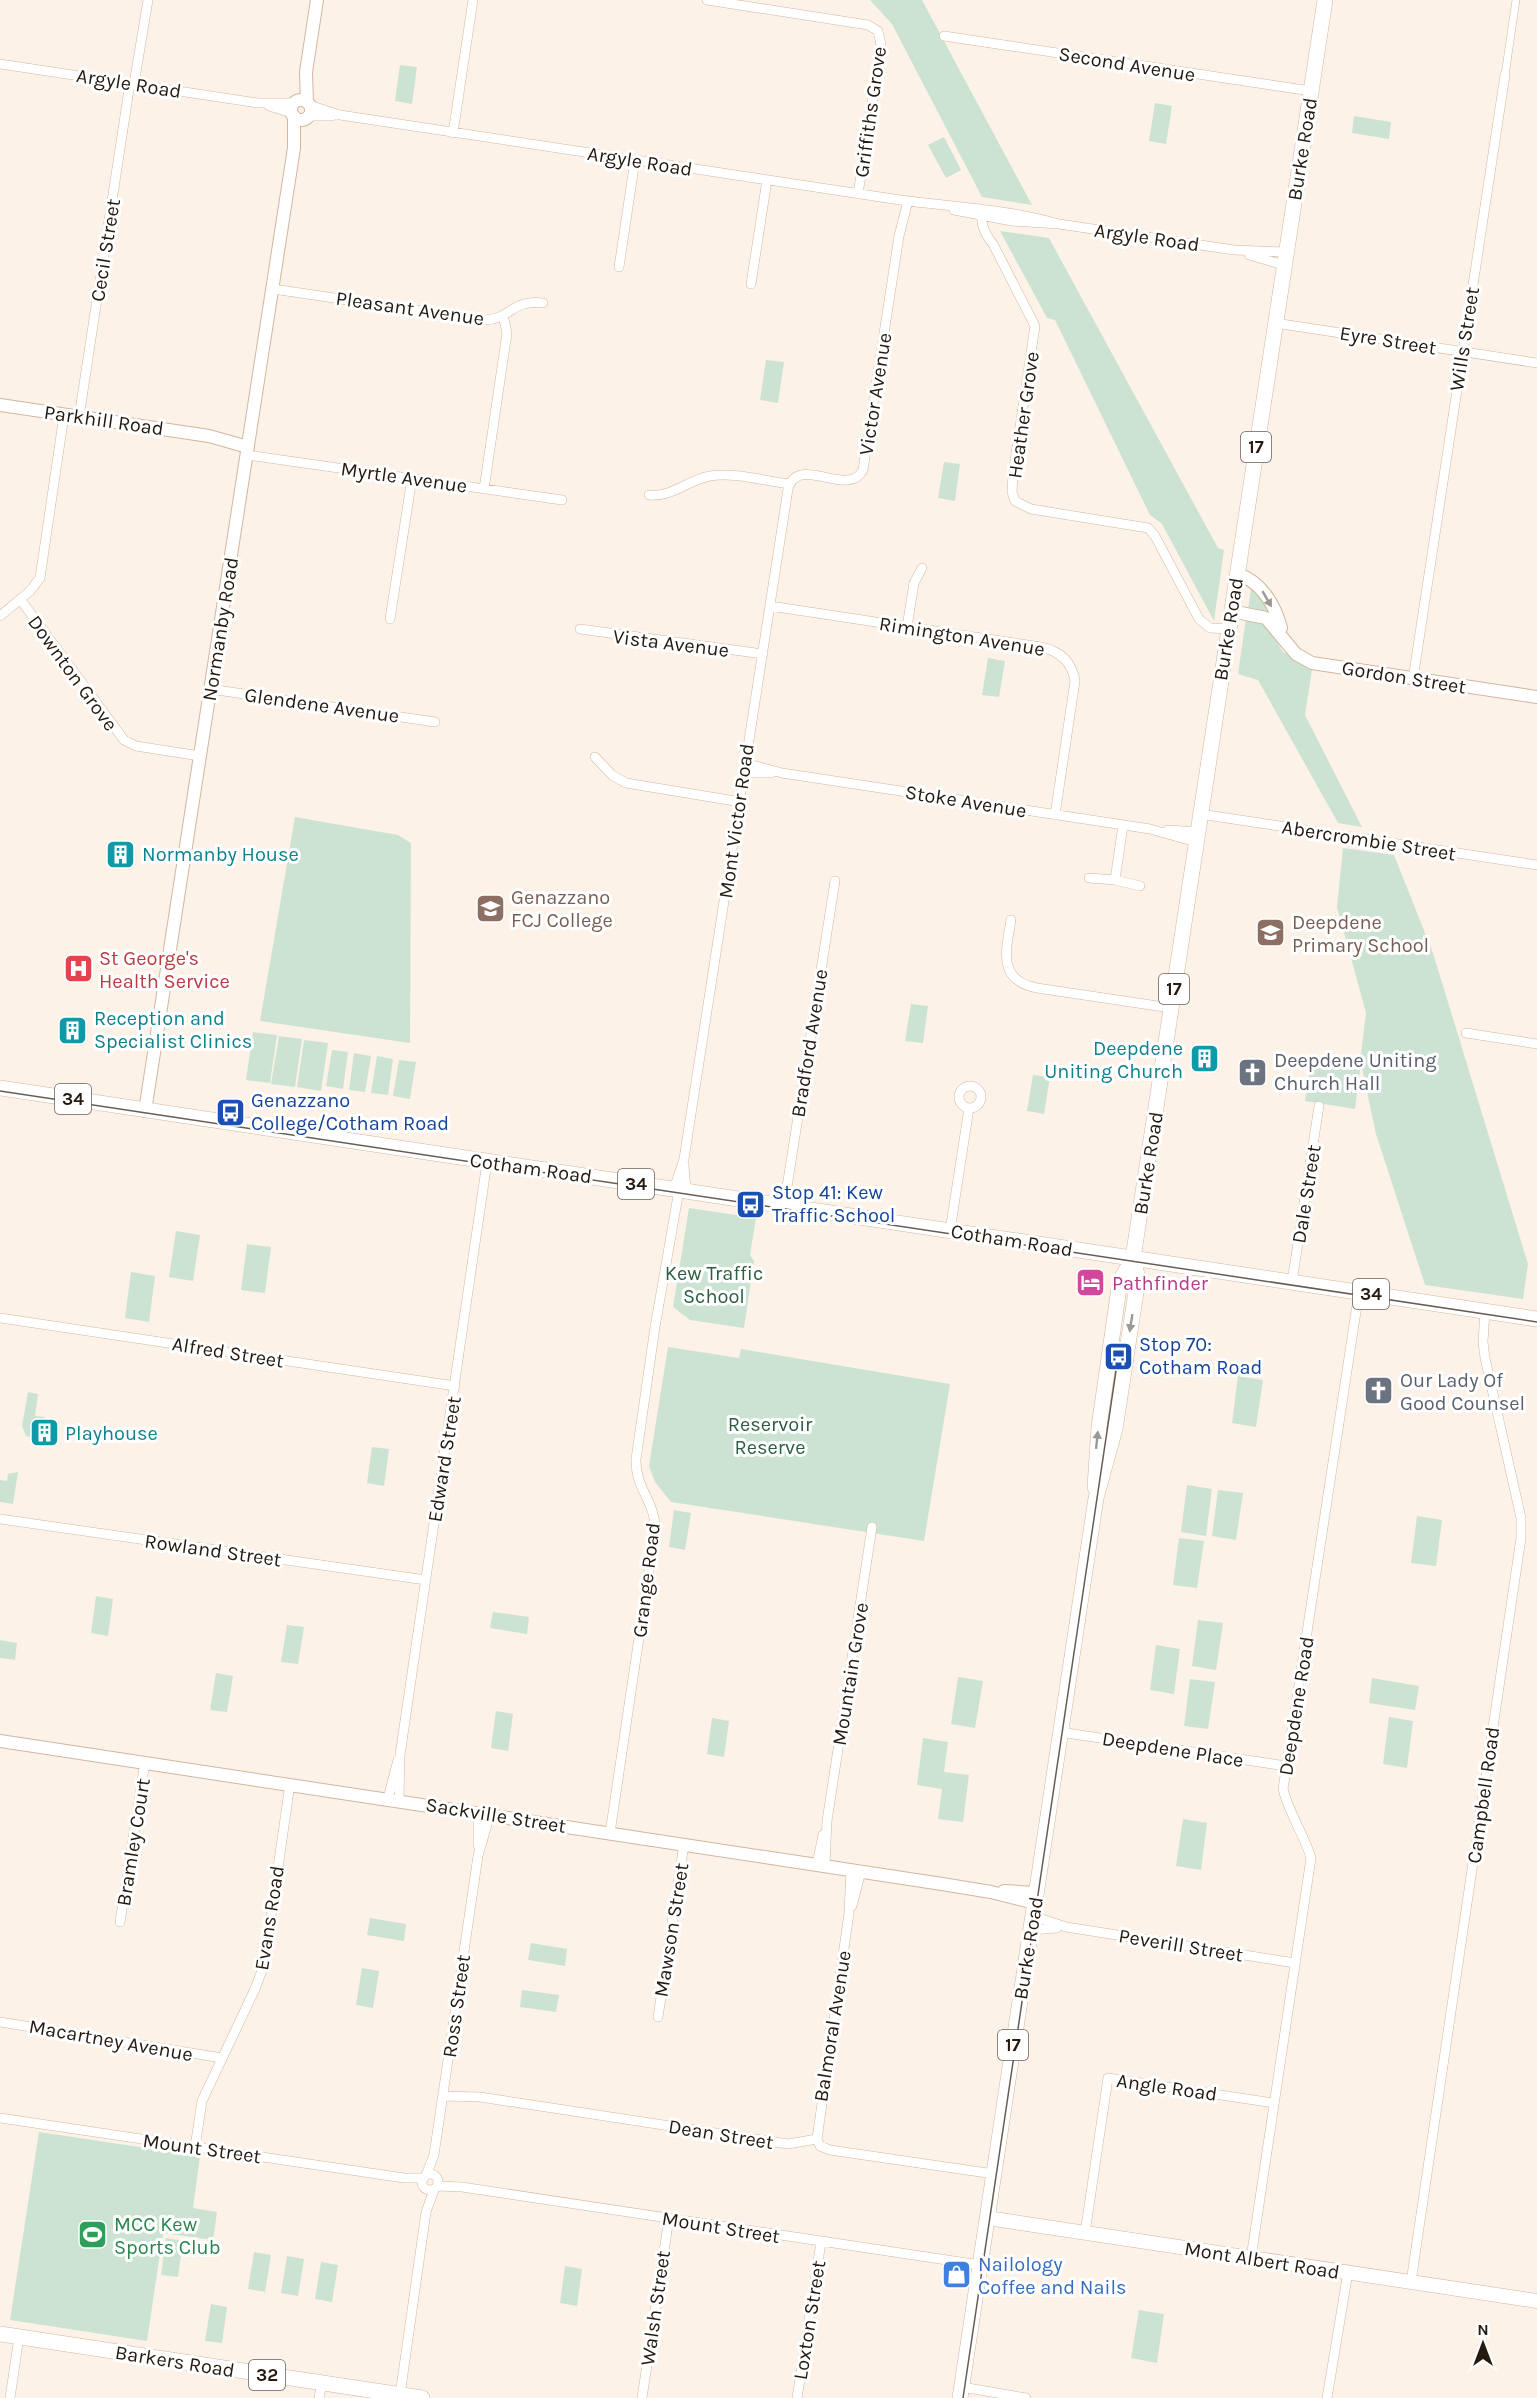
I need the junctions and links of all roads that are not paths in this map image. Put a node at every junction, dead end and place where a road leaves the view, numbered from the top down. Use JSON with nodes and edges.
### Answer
{"nodes":[{"id":1,"x":148,"y":0,"type":"edge"},
{"id":2,"x":317,"y":0,"type":"edge"},
{"id":3,"x":474,"y":0,"type":"edge"},
{"id":4,"x":707,"y":0,"type":"edge"},
{"id":5,"x":1325,"y":0,"type":"edge"},
{"id":6,"x":1516,"y":0,"type":"edge"},
{"id":7,"x":944,"y":36,"type":"dead end"},
{"id":8,"x":0,"y":64,"type":"edge"},
{"id":9,"x":1506,"y":75,"type":"joint"},
{"id":10,"x":132,"y":84,"type":"junction"},
{"id":11,"x":1311,"y":91,"type":"junction"},
{"id":12,"x":300,"y":109,"type":"junction"},
{"id":13,"x":453,"y":133,"type":"junction"},
{"id":14,"x":635,"y":160,"type":"junction"},
{"id":15,"x":767,"y":180,"type":"junction"},
{"id":16,"x":858,"y":194,"type":"junction"},
{"id":17,"x":904,"y":201,"type":"junction"},
{"id":18,"x":987,"y":213,"type":"junction"},
{"id":19,"x":1285,"y":259,"type":"junction"},
{"id":20,"x":619,"y":267,"type":"dead end"},
{"id":21,"x":751,"y":284,"type":"dead end"},
{"id":22,"x":273,"y":289,"type":"junction"},
{"id":23,"x":543,"y":303,"type":"dead end"},
{"id":24,"x":503,"y":315,"type":"junction"},
{"id":25,"x":1275,"y":323,"type":"junction"},
{"id":26,"x":1462,"y":351,"type":"junction"},
{"id":27,"x":1537,"y":363,"type":"edge"},
{"id":28,"x":0,"y":405,"type":"edge"},
{"id":29,"x":64,"y":415,"type":"junction"},
{"id":30,"x":79,"y":417,"type":"junction"},
{"id":31,"x":248,"y":446,"type":"junction"},
{"id":32,"x":412,"y":478,"type":"junction"},
{"id":33,"x":789,"y":484,"type":"junction"},
{"id":34,"x":484,"y":489,"type":"junction"},
{"id":35,"x":649,"y":495,"type":"dead end"},
{"id":36,"x":562,"y":500,"type":"dead end"},
{"id":37,"x":922,"y":568,"type":"dead end"},
{"id":38,"x":1237,"y":574,"type":"junction"},
{"id":39,"x":20,"y":600,"type":"junction"},
{"id":40,"x":770,"y":606,"type":"junction"},
{"id":41,"x":1231,"y":611,"type":"junction"},
{"id":42,"x":0,"y":616,"type":"edge"},
{"id":43,"x":390,"y":619,"type":"dead end"},
{"id":44,"x":906,"y":627,"type":"junction"},
{"id":45,"x":580,"y":629,"type":"dead end"},
{"id":46,"x":1228,"y":629,"type":"junction"},
{"id":47,"x":1283,"y":636,"type":"junction"},
{"id":48,"x":763,"y":654,"type":"junction"},
{"id":49,"x":1413,"y":679,"type":"junction"},
{"id":50,"x":210,"y":689,"type":"junction"},
{"id":51,"x":1537,"y":697,"type":"edge"},
{"id":52,"x":435,"y":722,"type":"dead end"},
{"id":53,"x":200,"y":756,"type":"junction"},
{"id":54,"x":595,"y":757,"type":"dead end"},
{"id":55,"x":744,"y":768,"type":"junction"},
{"id":56,"x":741,"y":802,"type":"junction"},
{"id":57,"x":1200,"y":814,"type":"junction"},
{"id":58,"x":1055,"y":815,"type":"junction"},
{"id":59,"x":1123,"y":825,"type":"junction"},
{"id":60,"x":1197,"y":837,"type":"junction"},
{"id":61,"x":1537,"y":865,"type":"edge"},
{"id":62,"x":1089,"y":879,"type":"dead end"},
{"id":63,"x":1115,"y":880,"type":"junction"},
{"id":64,"x":835,"y":881,"type":"dead end"},
{"id":65,"x":1140,"y":886,"type":"dead end"},
{"id":66,"x":1011,"y":920,"type":"dead end"},
{"id":67,"x":1171,"y":1008,"type":"junction"},
{"id":68,"x":1466,"y":1033,"type":"dead end"},
{"id":69,"x":1537,"y":1044,"type":"edge"},
{"id":70,"x":0,"y":1088,"type":"edge"},
{"id":71,"x":1319,"y":1106,"type":"dead end"},
{"id":72,"x":969,"y":1108,"type":"dead end"},
{"id":73,"x":145,"y":1111,"type":"junction"},
{"id":74,"x":487,"y":1162,"type":"junction"},
{"id":75,"x":680,"y":1190,"type":"junction"},
{"id":76,"x":784,"y":1206,"type":"junction"},
{"id":77,"x":950,"y":1231,"type":"junction"},
{"id":78,"x":1133,"y":1258,"type":"junction"},
{"id":79,"x":1292,"y":1282,"type":"junction"},
{"id":80,"x":1359,"y":1292,"type":"junction"},
{"id":81,"x":1485,"y":1311,"type":"junction"},
{"id":82,"x":0,"y":1318,"type":"edge"},
{"id":83,"x":1537,"y":1319,"type":"edge"},
{"id":84,"x":455,"y":1386,"type":"junction"},
{"id":85,"x":0,"y":1520,"type":"edge"},
{"id":86,"x":872,"y":1527,"type":"dead end"},
{"id":87,"x":426,"y":1580,"type":"junction"},
{"id":88,"x":1060,"y":1732,"type":"junction"},
{"id":89,"x":0,"y":1741,"type":"edge"},
{"id":90,"x":145,"y":1762,"type":"junction"},
{"id":91,"x":1286,"y":1766,"type":"junction"},
{"id":92,"x":290,"y":1784,"type":"junction"},
{"id":93,"x":393,"y":1799,"type":"junction"},
{"id":94,"x":484,"y":1813,"type":"junction"},
{"id":95,"x":610,"y":1833,"type":"junction"},
{"id":96,"x":684,"y":1844,"type":"junction"},
{"id":97,"x":821,"y":1865,"type":"junction"},
{"id":98,"x":856,"y":1870,"type":"junction"},
{"id":99,"x":1034,"y":1911,"type":"junction"},
{"id":100,"x":120,"y":1922,"type":"dead end"},
{"id":101,"x":1295,"y":1963,"type":"junction"},
{"id":102,"x":658,"y":2017,"type":"dead end"},
{"id":103,"x":0,"y":2022,"type":"edge"},
{"id":104,"x":222,"y":2058,"type":"junction"},
{"id":105,"x":443,"y":2096,"type":"junction"},
{"id":106,"x":1274,"y":2103,"type":"junction"},
{"id":107,"x":0,"y":2118,"type":"edge"},
{"id":108,"x":817,"y":2139,"type":"junction"},
{"id":109,"x":195,"y":2147,"type":"junction"},
{"id":110,"x":994,"y":2174,"type":"junction"},
{"id":111,"x":430,"y":2182,"type":"junction"},
{"id":112,"x":669,"y":2218,"type":"junction"},
{"id":113,"x":987,"y":2218,"type":"junction"},
{"id":114,"x":1085,"y":2233,"type":"junction"},
{"id":115,"x":821,"y":2242,"type":"junction"},
{"id":116,"x":1251,"y":2258,"type":"junction"},
{"id":117,"x":980,"y":2265,"type":"junction"},
{"id":118,"x":1348,"y":2272,"type":"junction"},
{"id":119,"x":1411,"y":2282,"type":"junction"},
{"id":120,"x":1537,"y":2301,"type":"edge"},
{"id":121,"x":0,"y":2334,"type":"edge"},
{"id":122,"x":20,"y":2337,"type":"junction"},
{"id":123,"x":320,"y":2390,"type":"edge"},
{"id":124,"x":961,"y":2393,"type":"edge"},
{"id":125,"x":400,"y":2395,"type":"junction"},
{"id":126,"x":10,"y":2398,"type":"edge"},
{"id":127,"x":422,"y":2398,"type":"edge"},
{"id":128,"x":642,"y":2398,"type":"edge"},
{"id":129,"x":797,"y":2398,"type":"edge"},
{"id":130,"x":1026,"y":2398,"type":"edge"},
{"id":131,"x":1327,"y":2398,"type":"edge"}],
"edges":[{"from":1,"to":10,"type":"street","name":"Cecil Street"},
{"from":2,"to":12,"type":"street","name":"Normanby Road"},
{"from":3,"to":13,"type":"street"},
{"from":4,"to":16,"type":"street","name":"Griffiths Grove"},
{"from":5,"to":11,"type":"main road","name":"Burke Road","number":"17"},
{"from":6,"to":9,"type":"street","name":"Wills Street"},
{"from":7,"to":11,"type":"street","name":"Second Avenue"},
{"from":8,"to":10,"type":"street","name":"Argyle Road"},
{"from":9,"to":26,"type":"street","name":"Wills Street"},
{"from":10,"to":12,"type":"street","name":"Argyle Road"},
{"from":10,"to":30,"type":"street","name":"Cecil Street"},
{"from":11,"to":19,"type":"main road","name":"Burke Road","number":"17"},
{"from":12,"to":13,"type":"street","name":"Argyle Road"},
{"from":12,"to":22,"type":"street","name":"Normanby Road"},
{"from":13,"to":14,"type":"street","name":"Argyle Road"},
{"from":14,"to":15,"type":"street","name":"Argyle Road"},
{"from":14,"to":20,"type":"street"},
{"from":15,"to":16,"type":"street","name":"Argyle Road"},
{"from":15,"to":21,"type":"street"},
{"from":16,"to":17,"type":"street","name":"Argyle Road"},
{"from":17,"to":18,"type":"street","name":"Argyle Road"},
{"from":17,"to":33,"type":"street","name":"Victor Avenue"},
{"from":18,"to":19,"type":"street","name":"Argyle Road"},
{"from":18,"to":46,"type":"street","name":"Heather Grove"},
{"from":19,"to":25,"type":"main road","name":"Burke Road","number":"17"},
{"from":22,"to":24,"type":"street","name":"Pleasant Avenue"},
{"from":22,"to":31,"type":"street","name":"Normanby Road"},
{"from":23,"to":24,"type":"street","name":"Pleasant Avenue"},
{"from":24,"to":34,"type":"street"},
{"from":25,"to":26,"type":"street","name":"Eyre Street"},
{"from":25,"to":38,"type":"main road","name":"Burke Road","number":"17"},
{"from":26,"to":27,"type":"street","name":"Eyre Street"},
{"from":26,"to":49,"type":"street","name":"Wills Street"},
{"from":28,"to":29,"type":"street","name":"Parkhill Road"},
{"from":29,"to":30,"type":"street","name":"Parkhill Road"},
{"from":29,"to":39,"type":"street"},
{"from":30,"to":31,"type":"street","name":"Parkhill Road"},
{"from":31,"to":32,"type":"street","name":"Myrtle Avenue"},
{"from":31,"to":50,"type":"street","name":"Normanby Road"},
{"from":32,"to":34,"type":"street","name":"Myrtle Avenue"},
{"from":32,"to":43,"type":"street"},
{"from":33,"to":35,"type":"street"},
{"from":33,"to":40,"type":"street","name":"Mont Victor Road"},
{"from":34,"to":36,"type":"street","name":"Myrtle Avenue"},
{"from":37,"to":44,"type":"street"},
{"from":38,"to":41,"type":"main road","name":"Burke Road","number":"17"},
{"from":38,"to":47,"type":"street","name":"Gordon Street","one_way":true},
{"from":39,"to":42,"type":"street"},
{"from":39,"to":53,"type":"street","name":"Downton Grove"},
{"from":40,"to":44,"type":"street","name":"Rimington Avenue"},
{"from":40,"to":48,"type":"street","name":"Mont Victor Road"},
{"from":41,"to":46,"type":"main road","name":"Burke Road","number":"17"},
{"from":41,"to":47,"type":"street","name":"Gordon Street"},
{"from":44,"to":58,"type":"street","name":"Rimington Avenue"},
{"from":45,"to":48,"type":"street","name":"Vista Avenue"},
{"from":46,"to":57,"type":"main road","name":"Burke Road","number":"17"},
{"from":47,"to":49,"type":"street","name":"Gordon Street"},
{"from":48,"to":55,"type":"street","name":"Mont Victor Road"},
{"from":49,"to":51,"type":"street","name":"Gordon Street"},
{"from":50,"to":52,"type":"street","name":"Glendene Avenue"},
{"from":50,"to":53,"type":"street","name":"Normanby Road"},
{"from":53,"to":73,"type":"street","name":"Normanby Road"},
{"from":54,"to":56,"type":"street"},
{"from":55,"to":56,"type":"street","name":"Mont Victor Road"},
{"from":55,"to":58,"type":"street","name":"Stoke Avenue"},
{"from":56,"to":75,"type":"street","name":"Mont Victor Road"},
{"from":57,"to":60,"type":"main road","name":"Burke Road","number":"17"},
{"from":57,"to":61,"type":"street","name":"Abercrombie Street"},
{"from":58,"to":59,"type":"street","name":"Stoke Avenue"},
{"from":59,"to":60,"type":"street","name":"Stoke Avenue"},
{"from":59,"to":63,"type":"street"},
{"from":60,"to":67,"type":"main road","name":"Burke Road","number":"17"},
{"from":62,"to":63,"type":"street"},
{"from":63,"to":65,"type":"street"},
{"from":64,"to":76,"type":"street","name":"Bradford Avenue"},
{"from":66,"to":67,"type":"street"},
{"from":67,"to":78,"type":"main road","name":"Burke Road","number":"17"},
{"from":68,"to":69,"type":"street"},
{"from":70,"to":73,"type":"main road","name":"Cotham Road","number":"34"},
{"from":71,"to":79,"type":"street","name":"Dale Street"},
{"from":72,"to":77,"type":"street"},
{"from":73,"to":74,"type":"main road","name":"Cotham Road","number":"34"},
{"from":74,"to":75,"type":"main road","name":"Cotham Road","number":"34"},
{"from":74,"to":84,"type":"street","name":"Edward Street"},
{"from":75,"to":76,"type":"main road","name":"Cotham Road","number":"34"},
{"from":75,"to":95,"type":"street","name":"Grange Road"},
{"from":76,"to":77,"type":"main road","name":"Cotham Road","number":"34"},
{"from":77,"to":78,"type":"main road","name":"Cotham Road","number":"34"},
{"from":78,"to":79,"type":"main road","number":"34"},
{"from":78,"to":88,"type":"main road","name":"Burke Road","number":"17"},
{"from":79,"to":80,"type":"main road","number":"34"},
{"from":80,"to":81,"type":"main road","number":"34"},
{"from":80,"to":91,"type":"street","name":"Deepdene Road"},
{"from":81,"to":83,"type":"main road","number":"34"},
{"from":81,"to":119,"type":"street","name":"Campbell Road"},
{"from":82,"to":84,"type":"street","name":"Alfred Street"},
{"from":84,"to":87,"type":"street","name":"Edward Street"},
{"from":85,"to":87,"type":"street","name":"Rowland Street"},
{"from":86,"to":97,"type":"street","name":"Mountain Grove"},
{"from":87,"to":93,"type":"street","name":"Edward Street"},
{"from":88,"to":91,"type":"street","name":"Deepdene Place"},
{"from":88,"to":99,"type":"main road","name":"Burke Road","number":"17"},
{"from":89,"to":90,"type":"street","name":"Sackville Street"},
{"from":90,"to":92,"type":"street","name":"Sackville Street"},
{"from":90,"to":100,"type":"street","name":"Bramley Court"},
{"from":91,"to":101,"type":"street","name":"Deepdene Road"},
{"from":92,"to":93,"type":"street","name":"Sackville Street"},
{"from":92,"to":104,"type":"street","name":"Evans Road"},
{"from":93,"to":94,"type":"street","name":"Sackville Street"},
{"from":94,"to":95,"type":"street","name":"Sackville Street"},
{"from":94,"to":105,"type":"street","name":"Ross Street"},
{"from":95,"to":96,"type":"street","name":"Sackville Street"},
{"from":96,"to":97,"type":"street","name":"Sackville Street"},
{"from":96,"to":102,"type":"street","name":"Mawson Street"},
{"from":97,"to":98,"type":"street","name":"Sackville Street"},
{"from":98,"to":99,"type":"street","name":"Sackville Street"},
{"from":98,"to":108,"type":"street","name":"Balmoral Avenue"},
{"from":99,"to":101,"type":"street","name":"Peverill Street"},
{"from":99,"to":110,"type":"main road","name":"Burke Road","number":"17"},
{"from":101,"to":106,"type":"street","name":"Deepdene Road"},
{"from":103,"to":104,"type":"street","name":"Macartney Avenue"},
{"from":104,"to":109,"type":"street","name":"Evans Road"},
{"from":105,"to":108,"type":"street","name":"Dean Street"},
{"from":105,"to":111,"type":"street","name":"Ross Street"},
{"from":106,"to":114,"type":"street","name":"Angle Road"},
{"from":106,"to":116,"type":"street","name":"Deepdene Road"},
{"from":107,"to":109,"type":"street","name":"Mount Street"},
{"from":108,"to":110,"type":"street"},
{"from":109,"to":111,"type":"street","name":"Mount Street"},
{"from":110,"to":113,"type":"main road","name":"Burke Road","number":"17"},
{"from":111,"to":112,"type":"street","name":"Mount Street"},
{"from":111,"to":125,"type":"street","name":"Ross Street"},
{"from":112,"to":115,"type":"street","name":"Mount Street"},
{"from":112,"to":128,"type":"street","name":"Walsh Street"},
{"from":113,"to":114,"type":"main road","name":"Mont Albert Road"},
{"from":113,"to":117,"type":"main road","name":"Burke Road","number":"17"},
{"from":114,"to":116,"type":"main road","name":"Mont Albert Road"},
{"from":115,"to":117,"type":"street","name":"Mount Street"},
{"from":115,"to":129,"type":"street","name":"Loxton Street"},
{"from":116,"to":118,"type":"main road","name":"Mont Albert Road"},
{"from":117,"to":124,"type":"main road","name":"Burke Road","number":"17"},
{"from":118,"to":119,"type":"main road","name":"Mont Albert Road"},
{"from":118,"to":131,"type":"street"},
{"from":119,"to":120,"type":"main road","name":"Mont Albert Road"},
{"from":121,"to":122,"type":"main road","name":"Barkers Road","number":"32"},
{"from":122,"to":123,"type":"main road","name":"Barkers Road","number":"32"},
{"from":122,"to":126,"type":"street"},
{"from":123,"to":125,"type":"main road","name":"Barkers Road","number":"32"},
{"from":124,"to":130,"type":"street"},
{"from":125,"to":127,"type":"main road","name":"Barkers Road","number":"32"}]}
